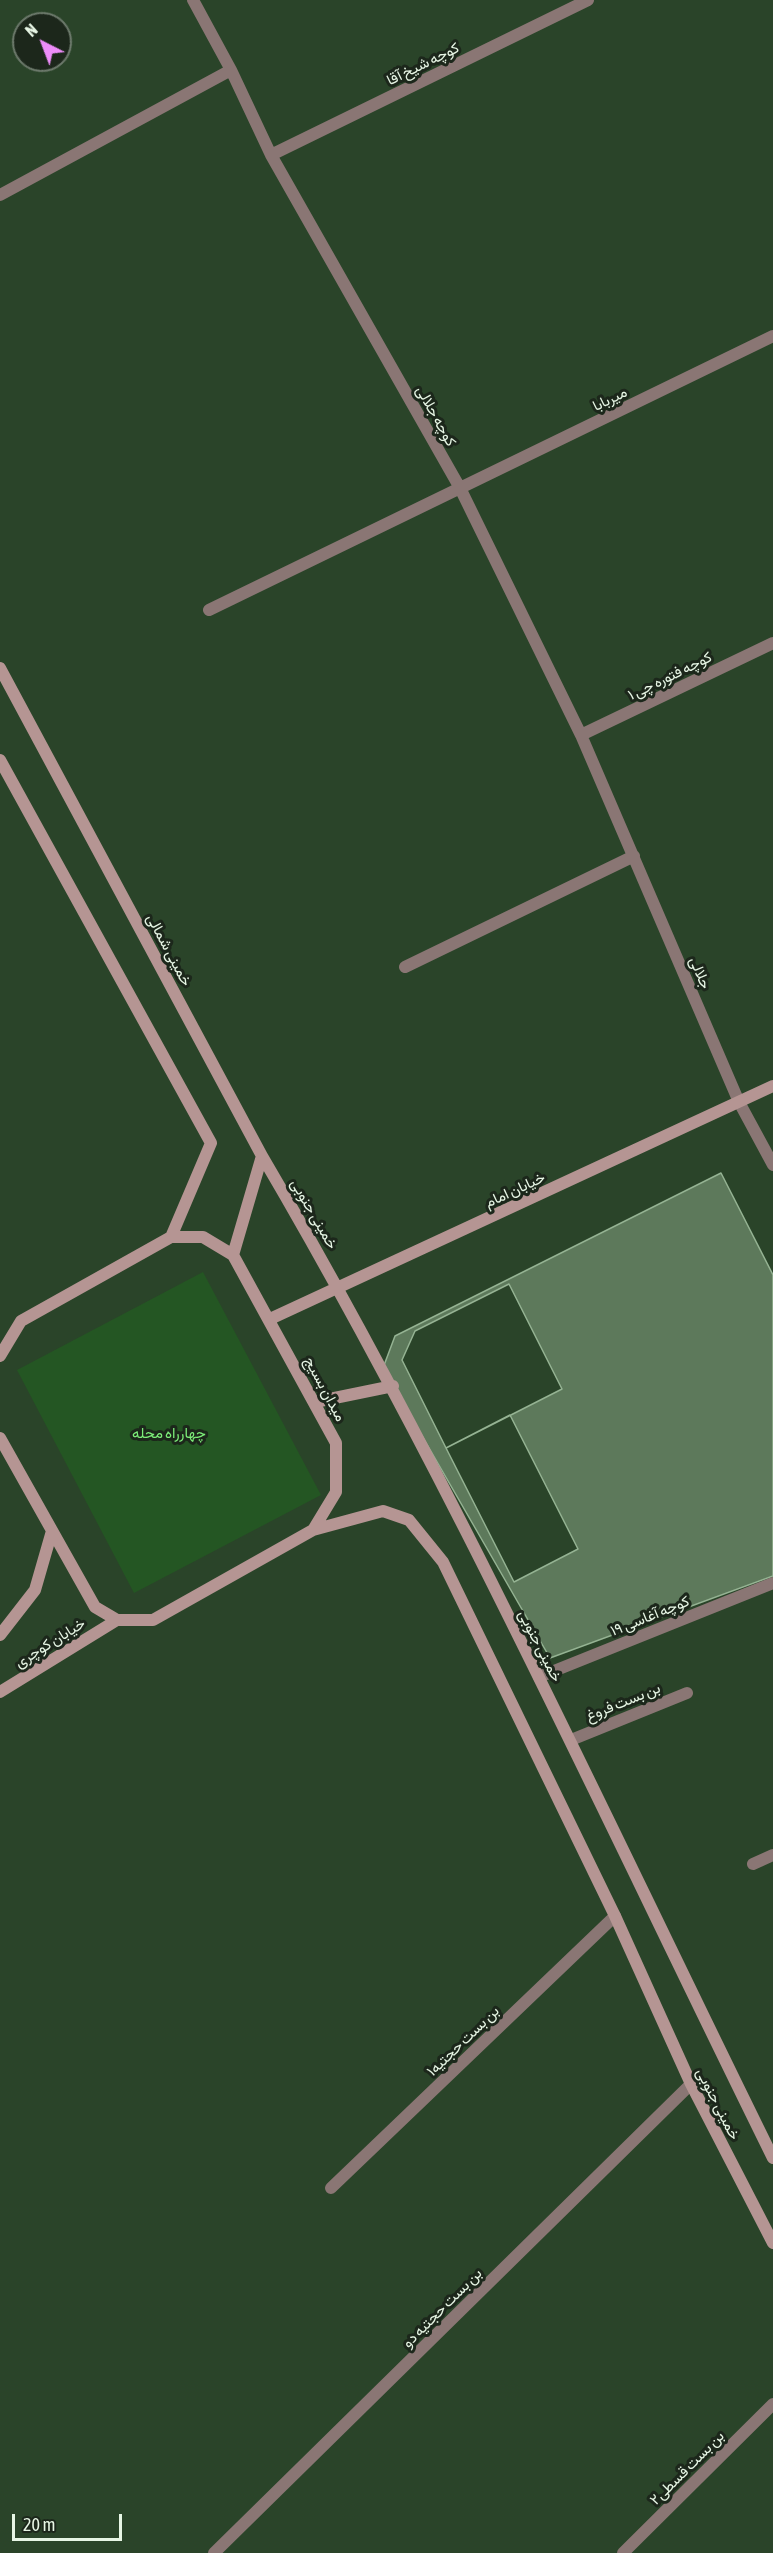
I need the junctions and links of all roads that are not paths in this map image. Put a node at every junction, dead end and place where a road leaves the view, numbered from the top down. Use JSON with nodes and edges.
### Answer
{"nodes":[{"id":1,"x":193,"y":0,"type":"edge"},
{"id":2,"x":588,"y":0,"type":"edge"},
{"id":3,"x":231,"y":70,"type":"junction"},
{"id":4,"x":271,"y":155,"type":"junction"},
{"id":5,"x":0,"y":195,"type":"edge"},
{"id":6,"x":773,"y":336,"type":"edge"},
{"id":7,"x":460,"y":488,"type":"junction"},
{"id":8,"x":209,"y":610,"type":"dead end"},
{"id":9,"x":773,"y":643,"type":"edge"},
{"id":10,"x":0,"y":668,"type":"edge"},
{"id":11,"x":581,"y":735,"type":"junction"},
{"id":12,"x":0,"y":760,"type":"edge"},
{"id":13,"x":634,"y":856,"type":"junction"},
{"id":14,"x":405,"y":967,"type":"dead end"},
{"id":15,"x":773,"y":1086,"type":"edge"},
{"id":16,"x":739,"y":1102,"type":"junction"},
{"id":17,"x":262,"y":1156,"type":"junction"},
{"id":18,"x":773,"y":1165,"type":"edge"},
{"id":19,"x":171,"y":1237,"type":"junction"},
{"id":20,"x":233,"y":1255,"type":"junction"},
{"id":21,"x":340,"y":1289,"type":"junction"},
{"id":22,"x":270,"y":1319,"type":"junction"},
{"id":23,"x":0,"y":1356,"type":"edge"},
{"id":24,"x":393,"y":1386,"type":"junction"},
{"id":25,"x":315,"y":1402,"type":"junction"},
{"id":26,"x":0,"y":1438,"type":"edge"},
{"id":27,"x":313,"y":1530,"type":"junction"},
{"id":28,"x":52,"y":1531,"type":"junction"},
{"id":29,"x":773,"y":1583,"type":"edge"},
{"id":30,"x":117,"y":1620,"type":"junction"},
{"id":31,"x":0,"y":1635,"type":"edge"},
{"id":32,"x":539,"y":1677,"type":"junction"},
{"id":33,"x":0,"y":1692,"type":"edge"},
{"id":34,"x":687,"y":1692,"type":"dead end"},
{"id":35,"x":571,"y":1740,"type":"junction"},
{"id":36,"x":773,"y":1855,"type":"edge"},
{"id":37,"x":753,"y":1864,"type":"dead end"},
{"id":38,"x":615,"y":1916,"type":"junction"},
{"id":39,"x":691,"y":2084,"type":"junction"},
{"id":40,"x":773,"y":2158,"type":"edge"},
{"id":41,"x":331,"y":2188,"type":"dead end"},
{"id":42,"x":773,"y":2244,"type":"edge"},
{"id":43,"x":773,"y":2404,"type":"edge"},
{"id":44,"x":214,"y":2553,"type":"edge"},
{"id":45,"x":623,"y":2553,"type":"edge"}],
"edges":[{"from":1,"to":3,"type":"street","name":"کوچه جلالی"},
{"from":2,"to":4,"type":"street","name":"کوچه شیخ آقا"},
{"from":3,"to":4,"type":"street","name":"کوچه جلالی"},
{"from":3,"to":5,"type":"street"},
{"from":4,"to":7,"type":"street","name":"کوچه جلالی"},
{"from":6,"to":7,"type":"street","name":"میربابا"},
{"from":7,"to":8,"type":"street","name":"میربابا"},
{"from":7,"to":11,"type":"street","name":"کوچه جلالی"},
{"from":9,"to":11,"type":"street","name":"کوچه فتوره چی ۱"},
{"from":10,"to":17,"type":"main road","name":"خمینی شمالی"},
{"from":11,"to":13,"type":"street","name":"کوچه جلالی"},
{"from":12,"to":19,"type":"main road"},
{"from":13,"to":14,"type":"street"},
{"from":13,"to":16,"type":"street","name":"جلالی"},
{"from":15,"to":16,"type":"main road","name":"خیابان امام"},
{"from":16,"to":18,"type":"street","name":"جلالی"},
{"from":16,"to":21,"type":"main road","name":"خیابان امام"},
{"from":17,"to":20,"type":"main road"},
{"from":17,"to":21,"type":"main road","name":"خمینی جنوبی"},
{"from":19,"to":20,"type":"main road","name":"میدان بسیج"},
{"from":19,"to":23,"type":"main road","name":"میدان بسیج"},
{"from":20,"to":22,"type":"main road","name":"میدان بسیج"},
{"from":21,"to":22,"type":"main road","name":"خیابان امام"},
{"from":21,"to":24,"type":"main road","name":"خمینی جنوبی"},
{"from":22,"to":25,"type":"main road","name":"میدان بسیج"},
{"from":24,"to":25,"type":"main road"},
{"from":24,"to":32,"type":"main road","name":"خمینی جنوبی"},
{"from":25,"to":27,"type":"main road","name":"میدان بسیج"},
{"from":26,"to":28,"type":"main road"},
{"from":27,"to":30,"type":"main road","name":"میدان بسیج"},
{"from":27,"to":38,"type":"main road","name":"خمینی جنوبی"},
{"from":28,"to":30,"type":"main road"},
{"from":28,"to":31,"type":"main road"},
{"from":29,"to":32,"type":"street","name":"کوچه آغاسی ۱۹"},
{"from":30,"to":33,"type":"main road","name":"خیابان کوچری"},
{"from":32,"to":35,"type":"main road","name":"خمینی جنوبی"},
{"from":34,"to":35,"type":"street","name":"بن بست فروغ"},
{"from":35,"to":40,"type":"main road","name":"خمینی جنوبی"},
{"from":36,"to":37,"type":"street"},
{"from":38,"to":39,"type":"main road","name":"خمینی جنوبی"},
{"from":38,"to":41,"type":"street","name":"بن بست حجتیه۱"},
{"from":39,"to":42,"type":"main road","name":"خمینی جنوبی"},
{"from":39,"to":44,"type":"street","name":"بن بست حجتیه دو"},
{"from":43,"to":45,"type":"street","name":"بن بست قسطی۲"}]}
